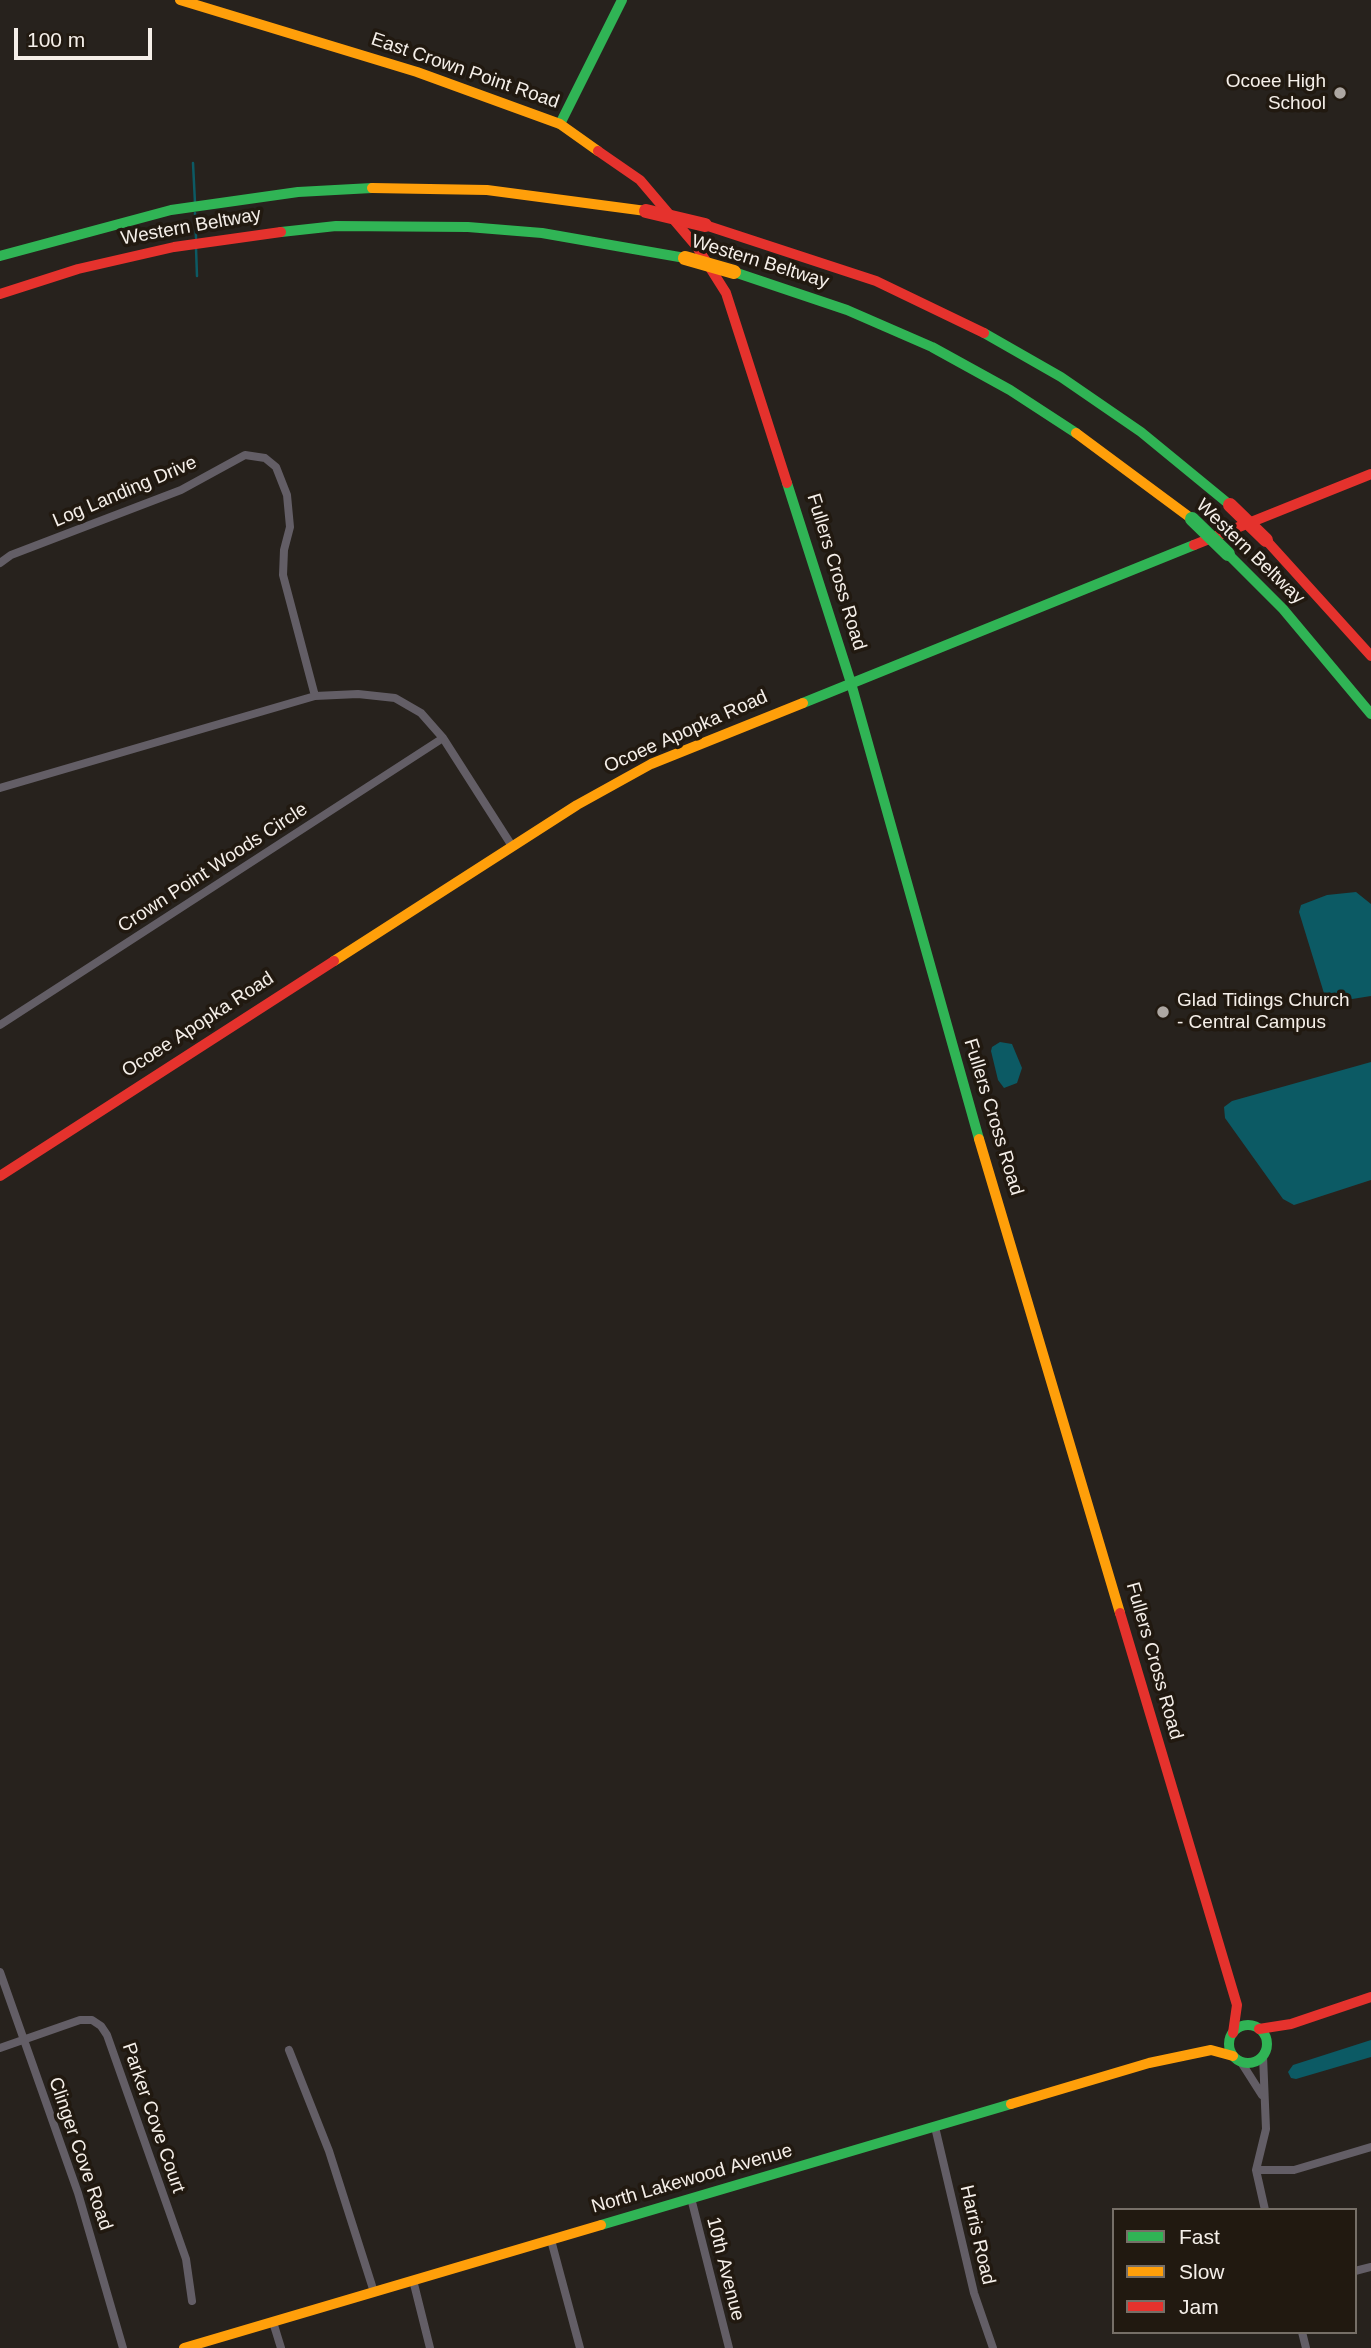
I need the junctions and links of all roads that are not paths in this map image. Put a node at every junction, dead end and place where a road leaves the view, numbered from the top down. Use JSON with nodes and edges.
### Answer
{"nodes":[{"id":1,"x":180,"y":0,"type":"edge"},
{"id":2,"x":622,"y":0,"type":"edge"},
{"id":3,"x":559,"y":124,"type":"junction"},
{"id":4,"x":696,"y":247,"type":"joint"},
{"id":5,"x":0,"y":256,"type":"edge"},
{"id":6,"x":0,"y":294,"type":"edge"},
{"id":7,"x":1371,"y":474,"type":"edge"},
{"id":8,"x":0,"y":563,"type":"edge"},
{"id":9,"x":1371,"y":656,"type":"edge"},
{"id":10,"x":851,"y":683,"type":"junction"},
{"id":11,"x":315,"y":696,"type":"junction"},
{"id":12,"x":1371,"y":714,"type":"edge"},
{"id":13,"x":443,"y":738,"type":"junction"},
{"id":14,"x":0,"y":788,"type":"edge"},
{"id":15,"x":512,"y":846,"type":"junction"},
{"id":16,"x":0,"y":1025,"type":"edge"},
{"id":17,"x":0,"y":1176,"type":"edge"},
{"id":18,"x":0,"y":1972,"type":"edge"},
{"id":19,"x":1371,"y":1997,"type":"edge"},
{"id":20,"x":1237,"y":2005,"type":"junction"},
{"id":21,"x":1291,"y":2024,"type":"junction"},
{"id":22,"x":1257,"y":2028,"type":"junction"},
{"id":23,"x":1231,"y":2035,"type":"junction"},
{"id":24,"x":24,"y":2040,"type":"junction"},
{"id":25,"x":0,"y":2048,"type":"edge"},
{"id":26,"x":289,"y":2050,"type":"dead end"},
{"id":27,"x":1211,"y":2050,"type":"junction"},
{"id":28,"x":1265,"y":2054,"type":"junction"},
{"id":29,"x":1237,"y":2059,"type":"junction"},
{"id":30,"x":1263,"y":2097,"type":"junction"},
{"id":31,"x":935,"y":2127,"type":"junction"},
{"id":32,"x":1371,"y":2147,"type":"edge"},
{"id":33,"x":1256,"y":2170,"type":"junction"},
{"id":34,"x":691,"y":2198,"type":"junction"},
{"id":35,"x":1265,"y":2208,"type":"edge"},
{"id":36,"x":551,"y":2240,"type":"junction"},
{"id":37,"x":413,"y":2280,"type":"junction"},
{"id":38,"x":374,"y":2292,"type":"junction"},
{"id":39,"x":192,"y":2301,"type":"dead end"},
{"id":40,"x":273,"y":2322,"type":"junction"},
{"id":41,"x":123,"y":2348,"type":"edge"},
{"id":42,"x":184,"y":2348,"type":"edge"},
{"id":43,"x":281,"y":2348,"type":"edge"},
{"id":44,"x":429,"y":2348,"type":"edge"},
{"id":45,"x":580,"y":2348,"type":"edge"},
{"id":46,"x":729,"y":2348,"type":"edge"},
{"id":47,"x":993,"y":2348,"type":"edge"}],
"edges":[{"from":1,"to":3,"type":"main road","name":"East Crown Point Road"},
{"from":2,"to":3,"type":"main road"},
{"from":3,"to":4,"type":"main road","name":"East Crown Point Road"},
{"from":4,"to":10,"type":"main road","name":"Fullers Cross Road"},
{"from":5,"to":9,"type":"main road","name":"Western Beltway","bridge":true},
{"from":6,"to":12,"type":"main road","name":"Western Beltway","bridge":true},
{"from":7,"to":10,"type":"main road","name":"Ocoee Apopka Road"},
{"from":8,"to":11,"type":"street","name":"Log Landing Drive"},
{"from":10,"to":15,"type":"main road","name":"Ocoee Apopka Road"},
{"from":10,"to":20,"type":"main road","name":"Fullers Cross Road"},
{"from":11,"to":13,"type":"street"},
{"from":11,"to":14,"type":"street"},
{"from":13,"to":15,"type":"street"},
{"from":13,"to":16,"type":"street","name":"Crown Point Woods Circle"},
{"from":15,"to":17,"type":"main road","name":"Ocoee Apopka Road"},
{"from":18,"to":24,"type":"street","name":"Clinger Cove Road"},
{"from":19,"to":21,"type":"main road"},
{"from":20,"to":22,"type":"main road","name":"Fullers Cross Road"},
{"from":20,"to":23,"type":"main road","name":"Fullers Cross Road"},
{"from":21,"to":22,"type":"main road"},
{"from":21,"to":28,"type":"main road"},
{"from":22,"to":23,"type":"main road"},
{"from":22,"to":28,"type":"main road"},
{"from":23,"to":27,"type":"main road","name":"North Lakewood Avenue"},
{"from":23,"to":29,"type":"main road"},
{"from":24,"to":25,"type":"street","name":"Parker Cove Court"},
{"from":24,"to":39,"type":"street","name":"Parker Cove Court"},
{"from":24,"to":41,"type":"street","name":"Clinger Cove Road"},
{"from":26,"to":38,"type":"street"},
{"from":27,"to":29,"type":"main road","name":"North Lakewood Avenue"},
{"from":27,"to":31,"type":"main road","name":"North Lakewood Avenue"},
{"from":28,"to":29,"type":"main road"},
{"from":28,"to":30,"type":"street"},
{"from":29,"to":30,"type":"street"},
{"from":30,"to":33,"type":"street"},
{"from":31,"to":34,"type":"main road","name":"North Lakewood Avenue"},
{"from":31,"to":47,"type":"street","name":"Harris Road"},
{"from":32,"to":33,"type":"street"},
{"from":33,"to":35,"type":"street"},
{"from":34,"to":36,"type":"main road","name":"North Lakewood Avenue"},
{"from":34,"to":46,"type":"street","name":"10th Avenue"},
{"from":36,"to":37,"type":"main road","name":"North Lakewood Avenue"},
{"from":36,"to":45,"type":"street"},
{"from":37,"to":38,"type":"main road","name":"North Lakewood Avenue"},
{"from":37,"to":44,"type":"street"},
{"from":38,"to":40,"type":"main road","name":"North Lakewood Avenue"},
{"from":40,"to":42,"type":"main road","name":"North Lakewood Avenue"},
{"from":40,"to":43,"type":"street"}]}
